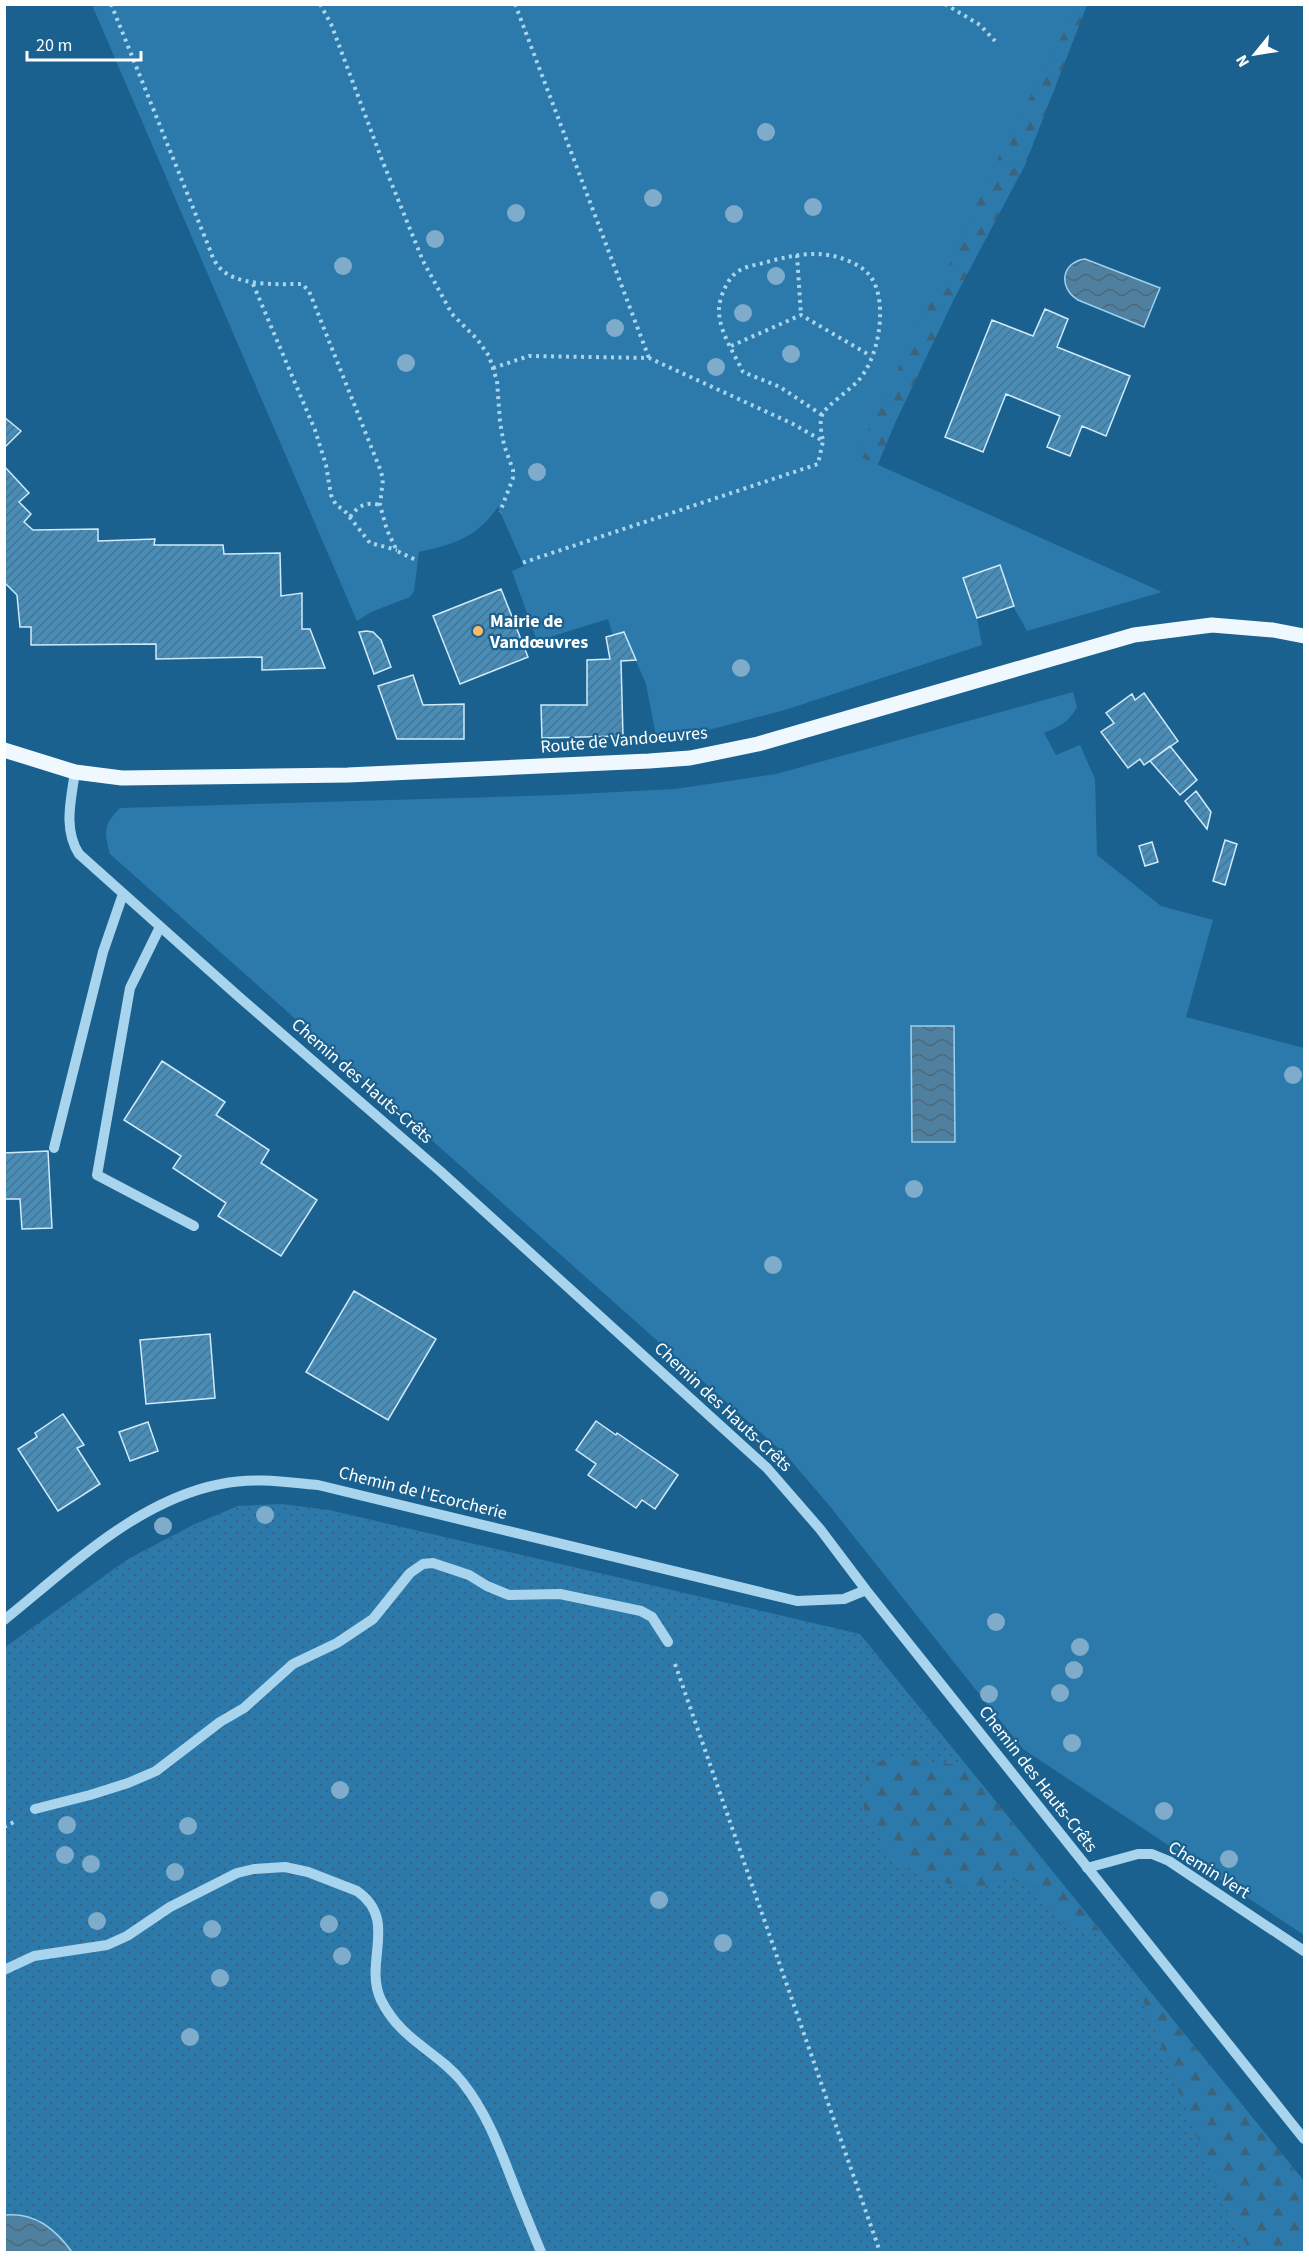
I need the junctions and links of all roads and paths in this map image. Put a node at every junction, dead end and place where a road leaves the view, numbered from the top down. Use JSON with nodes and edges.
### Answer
{"nodes":[{"id":1,"x":111,"y":4,"type":"edge"},
{"id":2,"x":320,"y":4,"type":"edge"},
{"id":3,"x":516,"y":4,"type":"edge"},
{"id":4,"x":945,"y":4,"type":"edge"},
{"id":5,"x":995,"y":41,"type":"dead end"},
{"id":6,"x":797,"y":255,"type":"junction"},
{"id":7,"x":252,"y":283,"type":"junction"},
{"id":8,"x":801,"y":315,"type":"junction"},
{"id":9,"x":730,"y":346,"type":"junction"},
{"id":10,"x":871,"y":357,"type":"junction"},
{"id":11,"x":649,"y":358,"type":"junction"},
{"id":12,"x":493,"y":368,"type":"junction"},
{"id":13,"x":822,"y":415,"type":"junction"},
{"id":14,"x":823,"y":441,"type":"junction"},
{"id":15,"x":380,"y":505,"type":"junction"},
{"id":16,"x":500,"y":512,"type":"dead end"},
{"id":17,"x":350,"y":517,"type":"junction"},
{"id":18,"x":398,"y":550,"type":"junction"},
{"id":19,"x":418,"y":561,"type":"dead end"},
{"id":20,"x":522,"y":563,"type":"dead end"},
{"id":21,"x":1305,"y":636,"type":"edge"},
{"id":22,"x":4,"y":750,"type":"edge"},
{"id":23,"x":75,"y":772,"type":"junction"},
{"id":24,"x":123,"y":894,"type":"junction"},
{"id":25,"x":160,"y":927,"type":"junction"},
{"id":26,"x":54,"y":1148,"type":"dead end"},
{"id":27,"x":194,"y":1226,"type":"dead end"},
{"id":28,"x":866,"y":1590,"type":"junction"},
{"id":29,"x":4,"y":1620,"type":"edge"},
{"id":30,"x":668,"y":1642,"type":"joint"},
{"id":31,"x":35,"y":1809,"type":"dead end"},
{"id":32,"x":1087,"y":1868,"type":"junction"},
{"id":33,"x":1305,"y":1951,"type":"edge"},
{"id":34,"x":4,"y":1970,"type":"edge"},
{"id":35,"x":1305,"y":2139,"type":"edge"},
{"id":36,"x":541,"y":2253,"type":"edge"},
{"id":37,"x":880,"y":2253,"type":"edge"}],
"edges":[{"from":1,"to":7,"type":"path"},
{"from":2,"to":12,"type":"path"},
{"from":3,"to":11,"type":"path"},
{"from":4,"to":5,"type":"path"},
{"from":6,"to":8,"type":"path"},
{"from":6,"to":9,"type":"path"},
{"from":6,"to":10,"type":"path"},
{"from":7,"to":15,"type":"path"},
{"from":7,"to":17,"type":"path"},
{"from":8,"to":9,"type":"path"},
{"from":8,"to":10,"type":"path"},
{"from":9,"to":13,"type":"path"},
{"from":10,"to":13,"type":"path"},
{"from":11,"to":12,"type":"path"},
{"from":11,"to":14,"type":"path"},
{"from":12,"to":16,"type":"path"},
{"from":13,"to":14,"type":"path"},
{"from":14,"to":20,"type":"path"},
{"from":15,"to":17,"type":"path"},
{"from":15,"to":18,"type":"path"},
{"from":17,"to":18,"type":"path"},
{"from":18,"to":19,"type":"path"},
{"from":21,"to":23,"type":"main road","name":"Route de Vandoeuvres"},
{"from":22,"to":23,"type":"main road","name":"Route de Vandoeuvres"},
{"from":23,"to":24,"type":"street","name":"Chemin des Hauts-Crêts"},
{"from":24,"to":25,"type":"street","name":"Chemin des Hauts-Crêts"},
{"from":24,"to":26,"type":"street"},
{"from":25,"to":27,"type":"street"},
{"from":25,"to":28,"type":"street","name":"Chemin des Hauts-Crêts"},
{"from":28,"to":29,"type":"street","name":"Chemin de l'Ecorcherie"},
{"from":28,"to":32,"type":"street","name":"Chemin des Hauts-Crêts"},
{"from":30,"to":31,"type":"street"},
{"from":30,"to":37,"type":"path"},
{"from":32,"to":33,"type":"street","name":"Chemin Vert"},
{"from":32,"to":35,"type":"street","name":"Chemin des Hauts-Crêts"},
{"from":34,"to":36,"type":"street"}]}
